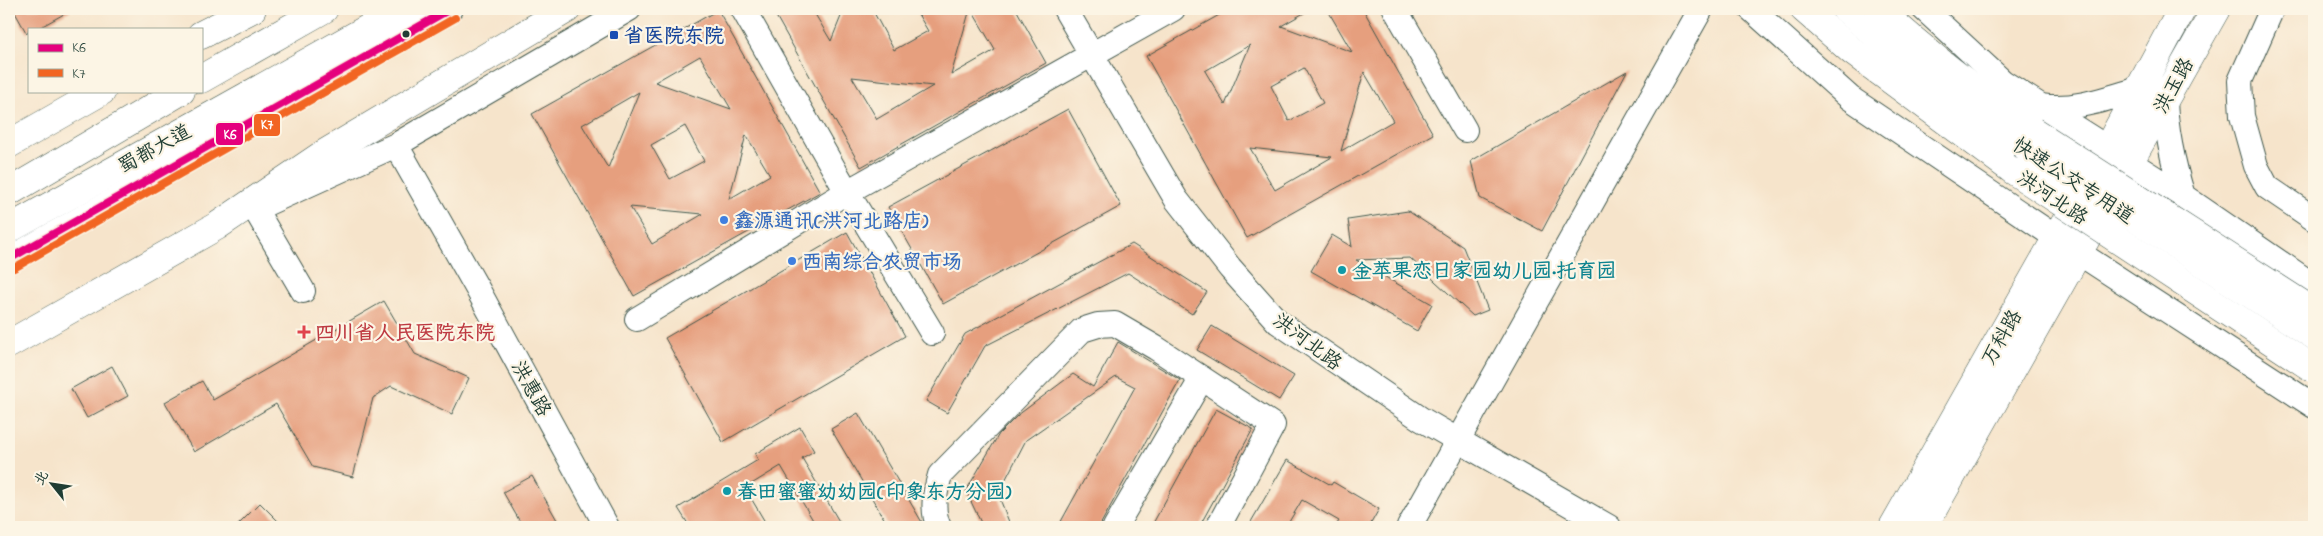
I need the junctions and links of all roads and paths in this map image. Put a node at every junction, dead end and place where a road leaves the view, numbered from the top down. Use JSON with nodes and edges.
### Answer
{"nodes":[{"id":1,"x":234,"y":9,"type":"edge"},
{"id":2,"x":252,"y":9,"type":"edge"},
{"id":3,"x":324,"y":9,"type":"edge"},
{"id":4,"x":403,"y":9,"type":"edge"},
{"id":5,"x":450,"y":9,"type":"edge"},
{"id":6,"x":568,"y":9,"type":"edge"},
{"id":7,"x":629,"y":9,"type":"edge"},
{"id":8,"x":743,"y":9,"type":"edge"},
{"id":9,"x":1065,"y":9,"type":"edge"},
{"id":10,"x":1173,"y":9,"type":"edge"},
{"id":11,"x":1395,"y":9,"type":"edge"},
{"id":12,"x":1701,"y":9,"type":"edge"},
{"id":13,"x":1751,"y":9,"type":"edge"},
{"id":14,"x":1804,"y":9,"type":"edge"},
{"id":15,"x":1843,"y":9,"type":"edge"},
{"id":16,"x":1878,"y":9,"type":"edge"},
{"id":17,"x":1889,"y":9,"type":"edge"},
{"id":18,"x":1924,"y":9,"type":"edge"},
{"id":19,"x":2182,"y":9,"type":"edge"},
{"id":20,"x":2216,"y":9,"type":"edge"},
{"id":21,"x":2272,"y":9,"type":"edge"},
{"id":22,"x":202,"y":33,"type":"edge"},
{"id":23,"x":202,"y":34,"type":"edge"},
{"id":24,"x":1921,"y":48,"type":"junction"},
{"id":25,"x":1090,"y":54,"type":"junction"},
{"id":26,"x":202,"y":78,"type":"edge"},
{"id":27,"x":2139,"y":89,"type":"junction"},
{"id":28,"x":100,"y":92,"type":"edge"},
{"id":29,"x":179,"y":92,"type":"edge"},
{"id":30,"x":2165,"y":100,"type":"junction"},
{"id":31,"x":2042,"y":106,"type":"junction"},
{"id":32,"x":1465,"y":130,"type":"dead end"},
{"id":33,"x":9,"y":144,"type":"edge"},
{"id":34,"x":396,"y":146,"type":"junction"},
{"id":35,"x":2119,"y":154,"type":"junction"},
{"id":36,"x":9,"y":192,"type":"edge"},
{"id":37,"x":847,"y":192,"type":"junction"},
{"id":38,"x":2183,"y":196,"type":"junction"},
{"id":39,"x":255,"y":209,"type":"junction"},
{"id":40,"x":2314,"y":219,"type":"edge"},
{"id":41,"x":217,"y":226,"type":"junction"},
{"id":42,"x":9,"y":229,"type":"edge"},
{"id":43,"x":2056,"y":238,"type":"junction"},
{"id":44,"x":2079,"y":253,"type":"junction"},
{"id":45,"x":2271,"y":258,"type":"junction"},
{"id":46,"x":9,"y":259,"type":"edge"},
{"id":47,"x":2314,"y":286,"type":"edge"},
{"id":48,"x":303,"y":291,"type":"dead end"},
{"id":49,"x":2314,"y":312,"type":"edge"},
{"id":50,"x":636,"y":320,"type":"dead end"},
{"id":51,"x":932,"y":333,"type":"dead end"},
{"id":52,"x":2314,"y":338,"type":"edge"},
{"id":53,"x":2217,"y":342,"type":"junction"},
{"id":54,"x":9,"y":344,"type":"edge"},
{"id":55,"x":2314,"y":369,"type":"edge"},
{"id":56,"x":1202,"y":378,"type":"junction"},
{"id":57,"x":2314,"y":406,"type":"edge"},
{"id":58,"x":1458,"y":440,"type":"junction"},
{"id":59,"x":608,"y":527,"type":"edge"},
{"id":60,"x":939,"y":527,"type":"edge"},
{"id":61,"x":1115,"y":527,"type":"edge"},
{"id":62,"x":1218,"y":527,"type":"edge"},
{"id":63,"x":1409,"y":527,"type":"edge"},
{"id":64,"x":1610,"y":527,"type":"edge"},
{"id":65,"x":1893,"y":527,"type":"edge"},
{"id":66,"x":1923,"y":527,"type":"edge"}],
"edges":[{"from":1,"to":22,"type":"street"},
{"from":2,"to":23,"type":"main road"},
{"from":3,"to":26,"type":"main road"},
{"from":4,"to":42,"type":"main road","name":"蜀都大道"},
{"from":5,"to":46,"type":"street"},
{"from":6,"to":41,"type":"main road"},
{"from":7,"to":34,"type":"street"},
{"from":8,"to":37,"type":"street"},
{"from":9,"to":25,"type":"street","name":"洪河北路"},
{"from":10,"to":25,"type":"street"},
{"from":11,"to":32,"type":"street"},
{"from":12,"to":58,"type":"street"},
{"from":13,"to":43,"type":"street"},
{"from":14,"to":55,"type":"main road","name":"洪河北路","bridge":true},
{"from":15,"to":52,"type":"street","name":"快速公交专用道","bridge":true},
{"from":16,"to":24,"type":"main road"},
{"from":17,"to":24,"type":"main road"},
{"from":18,"to":31,"type":"street"},
{"from":19,"to":27,"type":"main road","name":"洪玉路"},
{"from":20,"to":30,"type":"main road","name":"洪玉路"},
{"from":21,"to":40,"type":"street"},
{"from":24,"to":49,"type":"main road","bridge":true},
{"from":25,"to":37,"type":"street"},
{"from":25,"to":58,"type":"street","name":"洪河北路"},
{"from":27,"to":31,"type":"street"},
{"from":27,"to":35,"type":"main road","name":"洪玉路"},
{"from":28,"to":33,"type":"main road"},
{"from":29,"to":36,"type":"main road","name":"蜀都大道"},
{"from":30,"to":35,"type":"main road","name":"洪玉路"},
{"from":30,"to":38,"type":"street"},
{"from":31,"to":35,"type":"street"},
{"from":34,"to":39,"type":"street"},
{"from":34,"to":59,"type":"street","name":"洪惠路"},
{"from":35,"to":38,"type":"street"},
{"from":35,"to":43,"type":"main road","name":"万科路"},
{"from":35,"to":44,"type":"main road","name":"万科路"},
{"from":37,"to":50,"type":"street"},
{"from":37,"to":51,"type":"street"},
{"from":38,"to":45,"type":"street"},
{"from":39,"to":41,"type":"street"},
{"from":39,"to":48,"type":"street"},
{"from":41,"to":54,"type":"main road"},
{"from":43,"to":44,"type":"street"},
{"from":43,"to":65,"type":"main road","name":"万科路"},
{"from":44,"to":53,"type":"street"},
{"from":44,"to":66,"type":"main road","name":"万科路"},
{"from":45,"to":47,"type":"street"},
{"from":45,"to":53,"type":"street"},
{"from":53,"to":57,"type":"street"},
{"from":56,"to":60,"type":"street"},
{"from":56,"to":61,"type":"street"},
{"from":56,"to":62,"type":"street"},
{"from":58,"to":63,"type":"street"},
{"from":58,"to":64,"type":"street","name":"洪河北路"}]}
